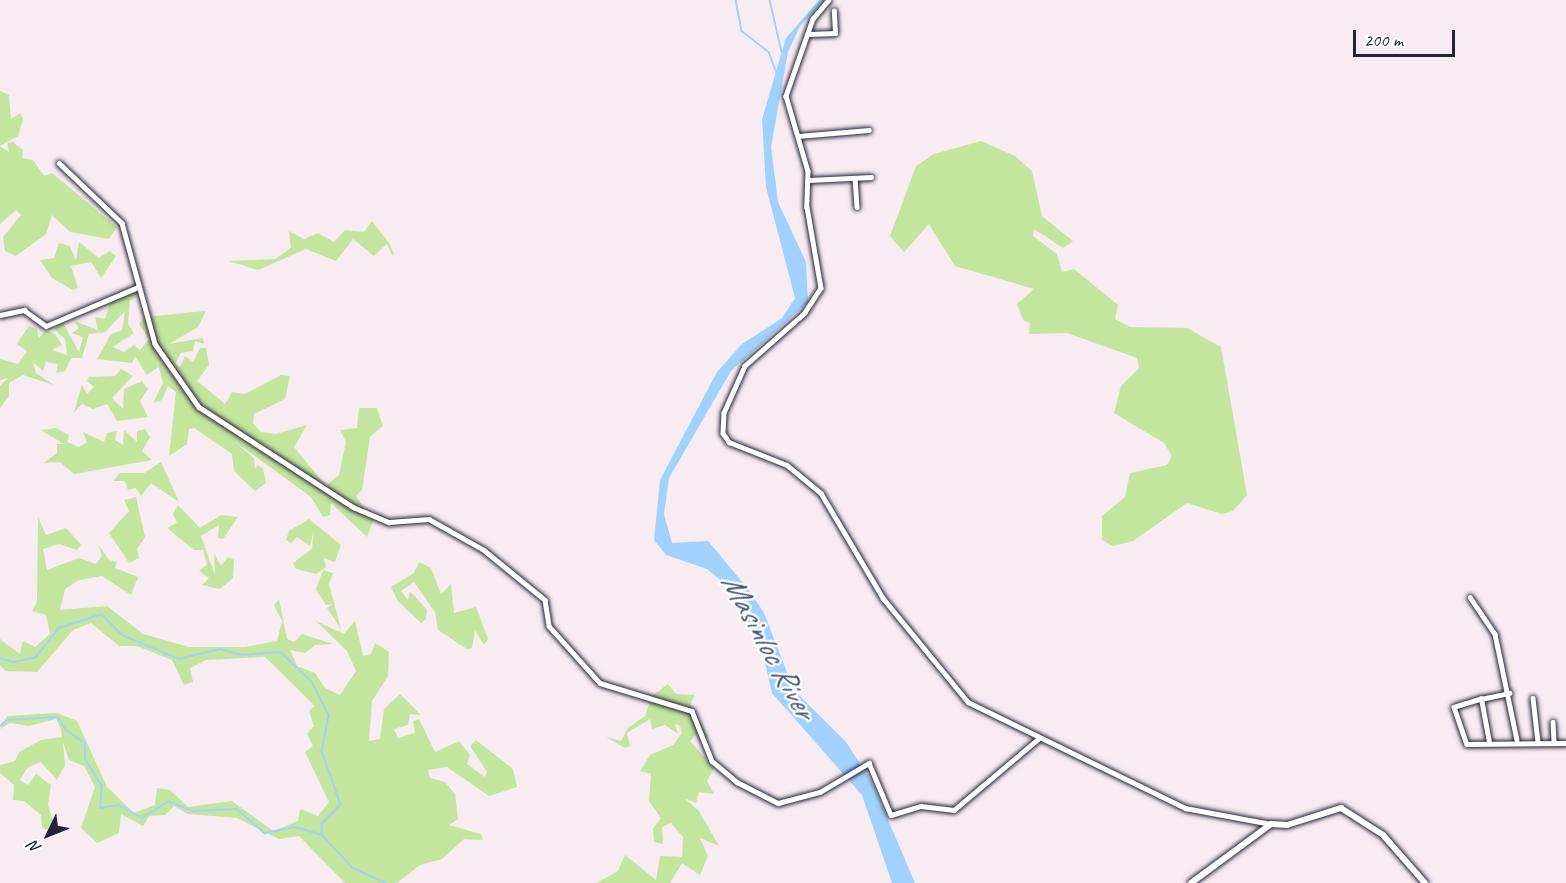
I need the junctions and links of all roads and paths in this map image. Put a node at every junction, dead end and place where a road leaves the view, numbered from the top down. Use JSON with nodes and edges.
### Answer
{"nodes":[{"id":1,"x":829,"y":0,"type":"edge"},
{"id":2,"x":834,"y":11,"type":"dead end"},
{"id":3,"x":809,"y":34,"type":"junction"},
{"id":4,"x":869,"y":130,"type":"dead end"},
{"id":5,"x":798,"y":136,"type":"junction"},
{"id":6,"x":59,"y":163,"type":"dead end"},
{"id":7,"x":871,"y":177,"type":"dead end"},
{"id":8,"x":855,"y":178,"type":"junction"},
{"id":9,"x":809,"y":180,"type":"junction"},
{"id":10,"x":857,"y":207,"type":"dead end"},
{"id":11,"x":136,"y":288,"type":"junction"},
{"id":12,"x":0,"y":315,"type":"edge"},
{"id":13,"x":1470,"y":597,"type":"dead end"},
{"id":14,"x":1509,"y":693,"type":"junction"},
{"id":15,"x":1533,"y":698,"type":"dead end"},
{"id":16,"x":1481,"y":699,"type":"junction"},
{"id":17,"x":1553,"y":722,"type":"dead end"},
{"id":18,"x":1038,"y":739,"type":"junction"},
{"id":19,"x":1517,"y":740,"type":"junction"},
{"id":20,"x":1489,"y":741,"type":"junction"},
{"id":21,"x":1538,"y":742,"type":"junction"},
{"id":22,"x":1554,"y":742,"type":"junction"},
{"id":23,"x":1566,"y":742,"type":"edge"},
{"id":24,"x":1271,"y":824,"type":"junction"},
{"id":25,"x":1191,"y":883,"type":"edge"},
{"id":26,"x":1425,"y":883,"type":"edge"}],
"edges":[{"from":1,"to":3,"type":"street"},
{"from":2,"to":3,"type":"street"},
{"from":3,"to":5,"type":"street"},
{"from":4,"to":5,"type":"street"},
{"from":5,"to":9,"type":"street"},
{"from":6,"to":11,"type":"street"},
{"from":7,"to":8,"type":"street"},
{"from":8,"to":9,"type":"street"},
{"from":8,"to":10,"type":"street"},
{"from":9,"to":18,"type":"street"},
{"from":11,"to":12,"type":"street"},
{"from":11,"to":18,"type":"street"},
{"from":13,"to":14,"type":"street"},
{"from":14,"to":16,"type":"street"},
{"from":14,"to":19,"type":"street"},
{"from":15,"to":21,"type":"street"},
{"from":16,"to":20,"type":"street"},
{"from":16,"to":20,"type":"street"},
{"from":17,"to":22,"type":"street"},
{"from":18,"to":24,"type":"street"},
{"from":19,"to":20,"type":"street"},
{"from":19,"to":21,"type":"street"},
{"from":21,"to":22,"type":"street"},
{"from":22,"to":23,"type":"street"},
{"from":24,"to":25,"type":"street"},
{"from":24,"to":26,"type":"street"}]}
